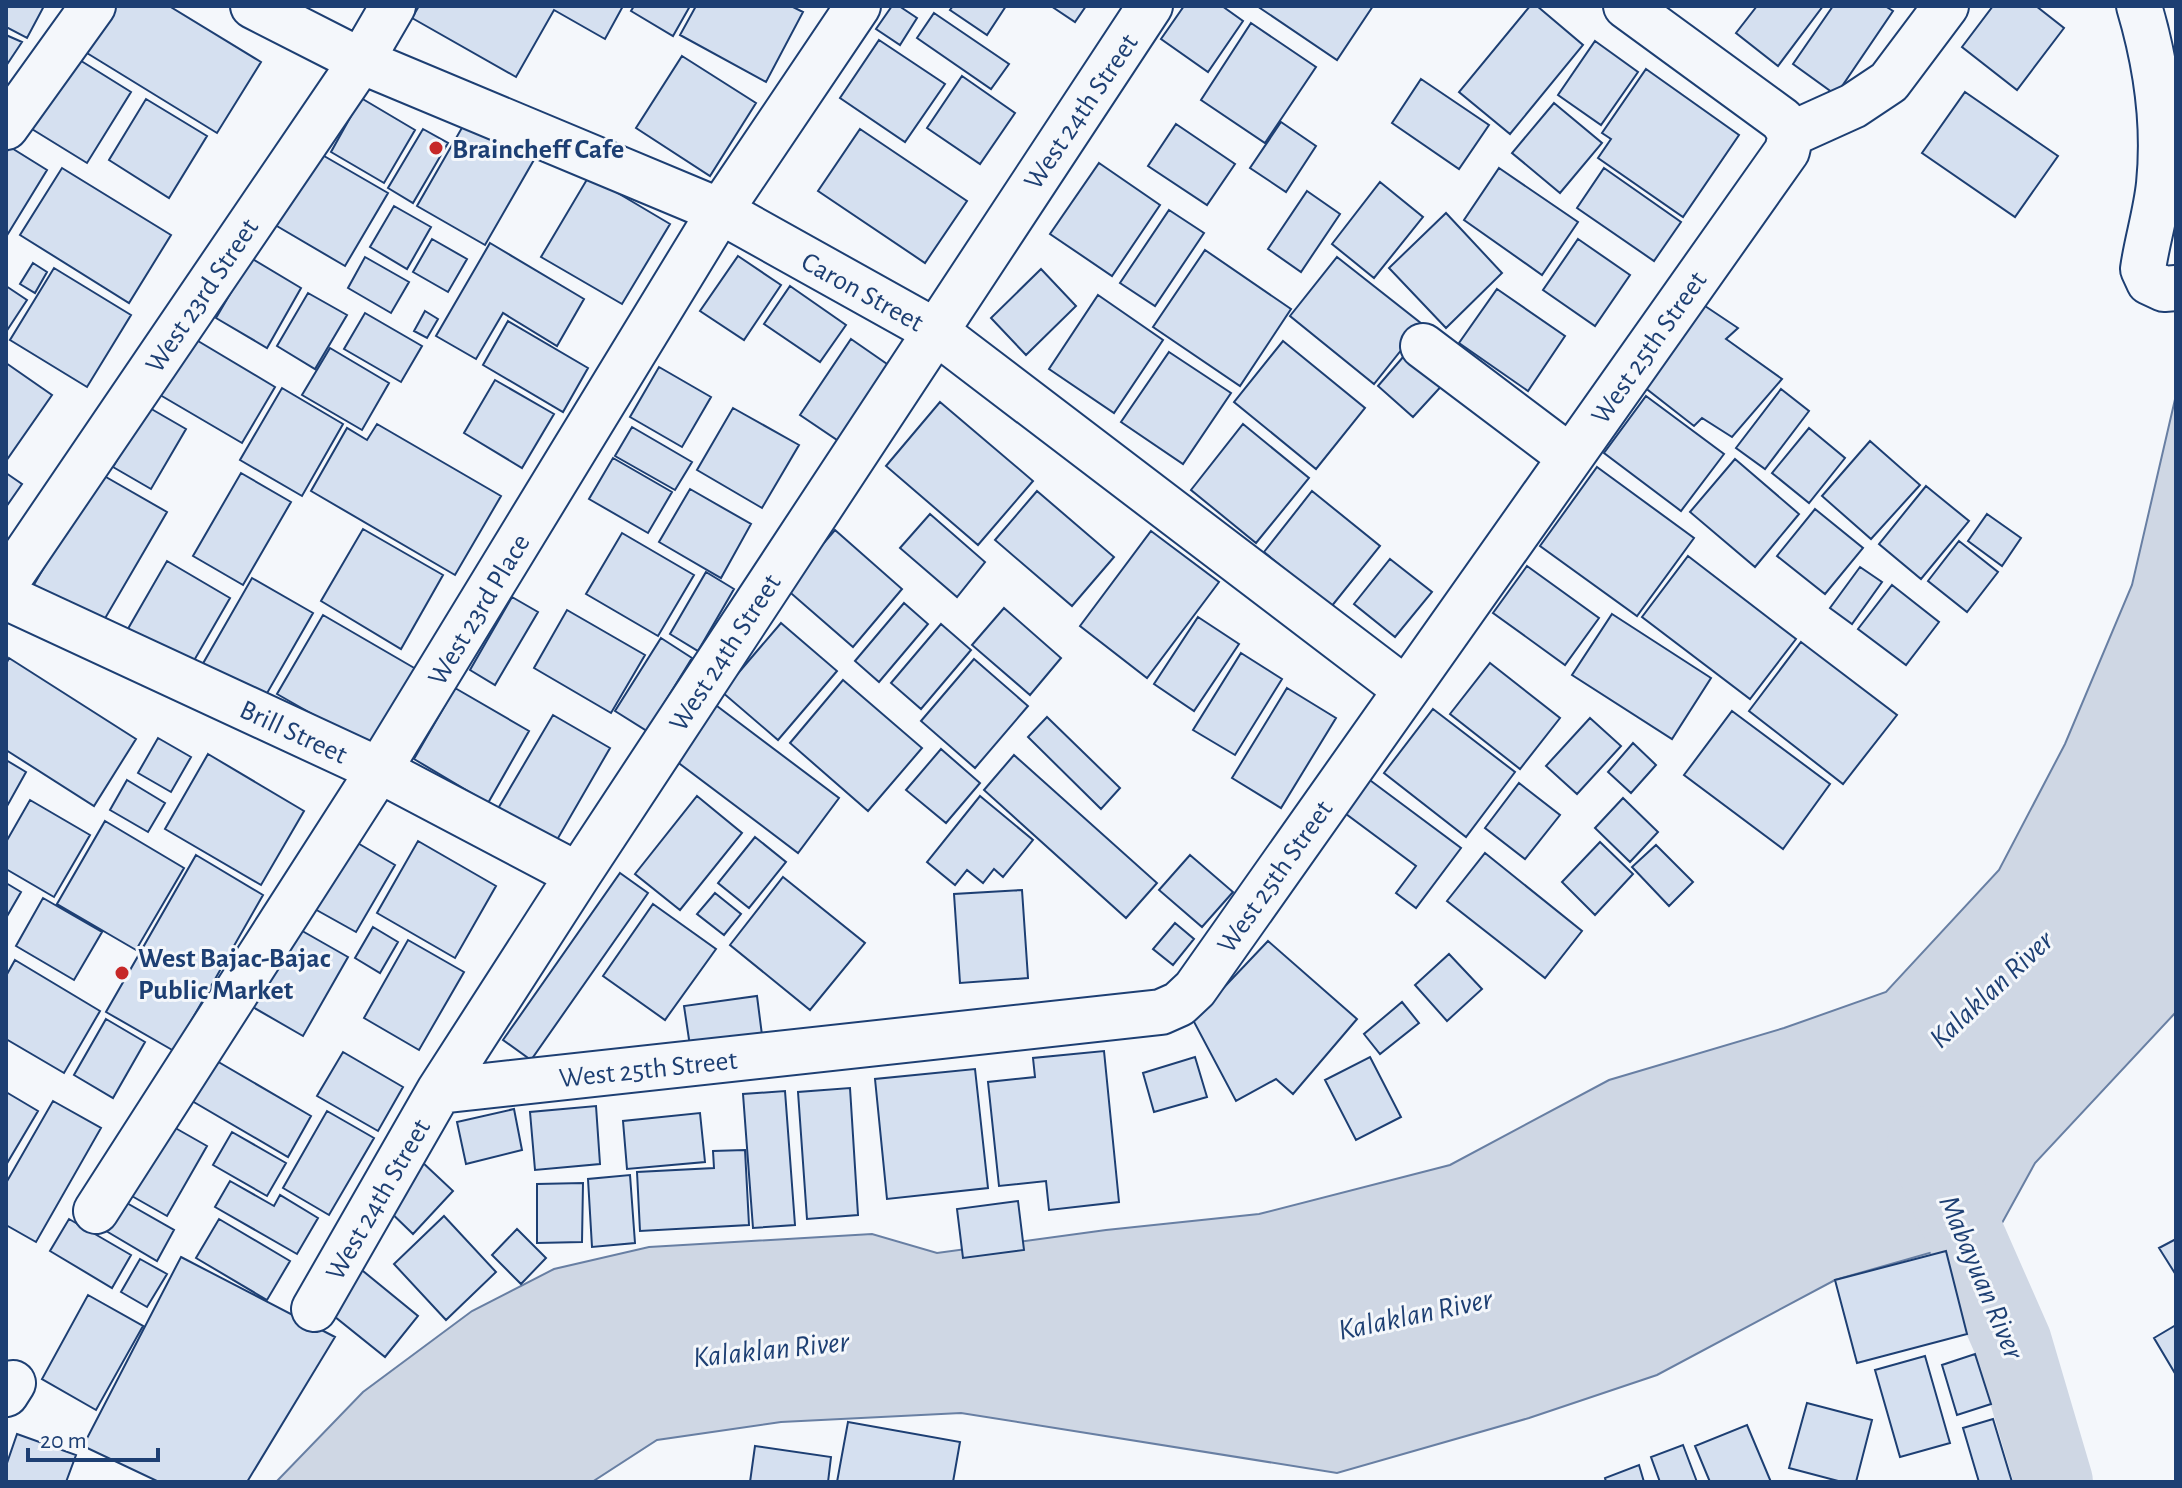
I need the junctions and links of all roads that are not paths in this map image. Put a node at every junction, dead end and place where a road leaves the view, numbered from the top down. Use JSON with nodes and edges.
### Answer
{"nodes":[{"id":1,"x":93,"y":6,"type":"edge"},
{"id":2,"x":253,"y":6,"type":"edge"},
{"id":3,"x":393,"y":6,"type":"edge"},
{"id":4,"x":858,"y":6,"type":"edge"},
{"id":5,"x":1150,"y":6,"type":"edge"},
{"id":6,"x":1626,"y":6,"type":"edge"},
{"id":7,"x":1946,"y":6,"type":"edge"},
{"id":8,"x":2139,"y":6,"type":"edge"},
{"id":9,"x":361,"y":61,"type":"junction"},
{"id":10,"x":6,"y":127,"type":"edge"},
{"id":11,"x":1791,"y":134,"type":"junction"},
{"id":12,"x":720,"y":211,"type":"junction"},
{"id":13,"x":2170,"y":289,"type":"edge"},
{"id":14,"x":935,"y":331,"type":"junction"},
{"id":15,"x":1423,"y":346,"type":"dead end"},
{"id":16,"x":1570,"y":457,"type":"junction"},
{"id":17,"x":6,"y":583,"type":"edge"},
{"id":18,"x":6,"y":597,"type":"edge"},
{"id":19,"x":1405,"y":689,"type":"junction"},
{"id":20,"x":379,"y":770,"type":"junction"},
{"id":21,"x":578,"y":875,"type":"junction"},
{"id":22,"x":439,"y":1091,"type":"junction"},
{"id":23,"x":96,"y":1211,"type":"dead end"},
{"id":24,"x":314,"y":1309,"type":"dead end"}],
"edges":[{"from":1,"to":10,"type":"street"},
{"from":2,"to":9,"type":"street","name":"Caron Street"},
{"from":3,"to":9,"type":"street","name":"West 23rd Street"},
{"from":4,"to":12,"type":"street","name":"West 23rd Place"},
{"from":5,"to":14,"type":"street","name":"West 24th Street"},
{"from":6,"to":11,"type":"street"},
{"from":7,"to":11,"type":"street"},
{"from":8,"to":13,"type":"street"},
{"from":9,"to":12,"type":"street","name":"Caron Street"},
{"from":9,"to":17,"type":"street","name":"West 23rd Street"},
{"from":11,"to":16,"type":"street","name":"West 25th Street"},
{"from":12,"to":14,"type":"street","name":"Caron Street"},
{"from":12,"to":20,"type":"street","name":"West 23rd Place"},
{"from":14,"to":19,"type":"street","name":"Caron Street"},
{"from":14,"to":21,"type":"street","name":"West 24th Street"},
{"from":15,"to":16,"type":"street"},
{"from":16,"to":19,"type":"street","name":"West 25th Street"},
{"from":18,"to":20,"type":"street","name":"Brill Street"},
{"from":19,"to":22,"type":"street","name":"West 25th Street"},
{"from":20,"to":21,"type":"street","name":"Brill Street"},
{"from":20,"to":23,"type":"street","name":"West 23rd Place"},
{"from":21,"to":22,"type":"street","name":"West 24th Street"},
{"from":22,"to":24,"type":"street","name":"West 24th Street"}]}
